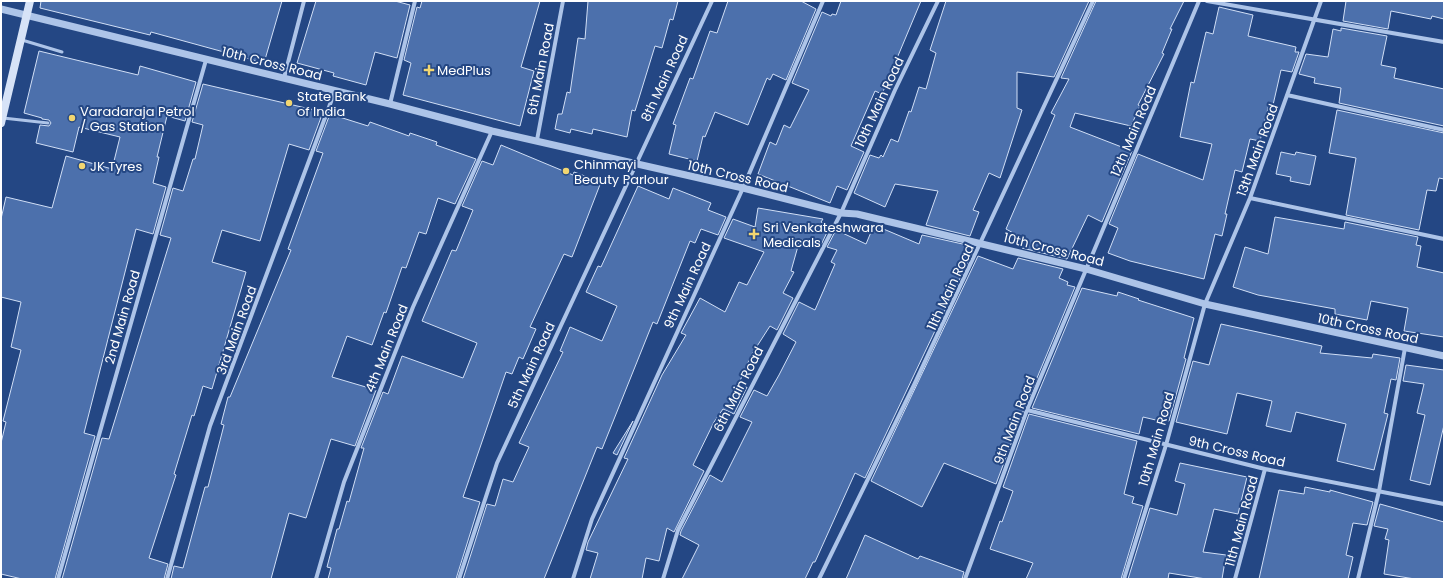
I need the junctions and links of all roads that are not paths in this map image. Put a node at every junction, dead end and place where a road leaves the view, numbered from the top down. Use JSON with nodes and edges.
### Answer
{"nodes":[{"id":1,"x":30,"y":1,"type":"edge"},
{"id":2,"x":304,"y":1,"type":"edge"},
{"id":3,"x":415,"y":1,"type":"edge"},
{"id":4,"x":563,"y":1,"type":"edge"},
{"id":5,"x":712,"y":1,"type":"edge"},
{"id":6,"x":823,"y":1,"type":"edge"},
{"id":7,"x":938,"y":1,"type":"edge"},
{"id":8,"x":1093,"y":1,"type":"edge"},
{"id":9,"x":1199,"y":1,"type":"edge"},
{"id":10,"x":1207,"y":1,"type":"edge"},
{"id":11,"x":1322,"y":1,"type":"edge"},
{"id":12,"x":1,"y":9,"type":"edge"},
{"id":13,"x":27,"y":16,"type":"junction"},
{"id":14,"x":1314,"y":21,"type":"junction"},
{"id":15,"x":22,"y":40,"type":"junction"},
{"id":16,"x":1444,"y":42,"type":"edge"},
{"id":17,"x":62,"y":52,"type":"dead end"},
{"id":18,"x":206,"y":60,"type":"junction"},
{"id":19,"x":284,"y":78,"type":"junction"},
{"id":20,"x":335,"y":91,"type":"junction"},
{"id":21,"x":1287,"y":95,"type":"junction"},
{"id":22,"x":390,"y":104,"type":"junction"},
{"id":23,"x":2,"y":120,"type":"edge"},
{"id":24,"x":48,"y":123,"type":"dead end"},
{"id":25,"x":1444,"y":130,"type":"edge"},
{"id":26,"x":492,"y":131,"type":"junction"},
{"id":27,"x":537,"y":140,"type":"junction"},
{"id":28,"x":635,"y":164,"type":"junction"},
{"id":29,"x":743,"y":188,"type":"junction"},
{"id":30,"x":1250,"y":198,"type":"junction"},
{"id":31,"x":841,"y":213,"type":"junction"},
{"id":32,"x":1444,"y":239,"type":"edge"},
{"id":33,"x":981,"y":243,"type":"junction"},
{"id":34,"x":1086,"y":269,"type":"junction"},
{"id":35,"x":1205,"y":304,"type":"junction"},
{"id":36,"x":1405,"y":348,"type":"junction"},
{"id":37,"x":1444,"y":356,"type":"edge"},
{"id":38,"x":1027,"y":410,"type":"junction"},
{"id":39,"x":1166,"y":445,"type":"junction"},
{"id":40,"x":1265,"y":469,"type":"junction"},
{"id":41,"x":1379,"y":491,"type":"junction"},
{"id":42,"x":1444,"y":504,"type":"edge"},
{"id":43,"x":58,"y":579,"type":"edge"},
{"id":44,"x":168,"y":579,"type":"edge"},
{"id":45,"x":316,"y":579,"type":"edge"},
{"id":46,"x":460,"y":579,"type":"edge"},
{"id":47,"x":573,"y":579,"type":"edge"},
{"id":48,"x":663,"y":579,"type":"edge"},
{"id":49,"x":819,"y":579,"type":"edge"},
{"id":50,"x":965,"y":579,"type":"edge"},
{"id":51,"x":1124,"y":579,"type":"edge"},
{"id":52,"x":1235,"y":579,"type":"edge"},
{"id":53,"x":1358,"y":579,"type":"edge"}],
"edges":[{"from":1,"to":13,"type":"main road"},
{"from":2,"to":19,"type":"street"},
{"from":3,"to":22,"type":"street"},
{"from":4,"to":27,"type":"street","name":"6th Main Road"},
{"from":5,"to":28,"type":"street","name":"8th Main Road"},
{"from":6,"to":29,"type":"street","name":"9th Main Road"},
{"from":7,"to":31,"type":"street","name":"10th Main Road"},
{"from":8,"to":33,"type":"street","name":"11th Main Road"},
{"from":9,"to":34,"type":"street","name":"12th Main Road"},
{"from":10,"to":14,"type":"street"},
{"from":11,"to":14,"type":"street","name":"13th Main Road"},
{"from":12,"to":13,"type":"street","name":"10th Cross Road"},
{"from":13,"to":15,"type":"main road"},
{"from":13,"to":18,"type":"street","name":"10th Cross Road"},
{"from":14,"to":16,"type":"street"},
{"from":14,"to":21,"type":"street","name":"13th Main Road"},
{"from":15,"to":17,"type":"lane"},
{"from":15,"to":23,"type":"main road"},
{"from":18,"to":19,"type":"street","name":"10th Cross Road"},
{"from":18,"to":43,"type":"street","name":"2nd Main Road"},
{"from":19,"to":20,"type":"street","name":"10th Cross Road"},
{"from":20,"to":22,"type":"street","name":"10th Cross Road"},
{"from":20,"to":44,"type":"street","name":"3rd Main Road"},
{"from":21,"to":25,"type":"street"},
{"from":21,"to":30,"type":"street","name":"13th Main Road"},
{"from":22,"to":26,"type":"street","name":"10th Cross Road"},
{"from":23,"to":24,"type":"lane"},
{"from":26,"to":27,"type":"street","name":"10th Cross Road"},
{"from":26,"to":45,"type":"street","name":"4th Main Road"},
{"from":27,"to":28,"type":"street","name":"10th Cross Road"},
{"from":28,"to":29,"type":"street","name":"10th Cross Road"},
{"from":28,"to":46,"type":"street","name":"5th Main Road"},
{"from":29,"to":31,"type":"street","name":"10th Cross Road"},
{"from":29,"to":47,"type":"street","name":"9th Main Road"},
{"from":30,"to":32,"type":"street"},
{"from":30,"to":35,"type":"street","name":"13th Main Road"},
{"from":31,"to":33,"type":"street","name":"10th Cross Road"},
{"from":31,"to":48,"type":"street","name":"6th Main Road"},
{"from":33,"to":34,"type":"street","name":"10th Cross Road"},
{"from":33,"to":49,"type":"street","name":"11th Main Road"},
{"from":34,"to":35,"type":"street","name":"10th Cross Road"},
{"from":34,"to":38,"type":"street","name":"9th Main Road"},
{"from":35,"to":36,"type":"street","name":"10th Cross Road"},
{"from":35,"to":39,"type":"street","name":"10th Main Road"},
{"from":36,"to":37,"type":"street","name":"10th Cross Road"},
{"from":36,"to":41,"type":"street"},
{"from":38,"to":39,"type":"street","name":"9th Cross Road"},
{"from":38,"to":50,"type":"street","name":"9th Main Road"},
{"from":39,"to":40,"type":"street","name":"9th Cross Road"},
{"from":39,"to":51,"type":"street","name":"10th Main Road"},
{"from":40,"to":41,"type":"street","name":"9th Cross Road"},
{"from":40,"to":52,"type":"street","name":"11th Main Road"},
{"from":41,"to":42,"type":"street","name":"9th Cross Road"},
{"from":41,"to":53,"type":"street"}]}
